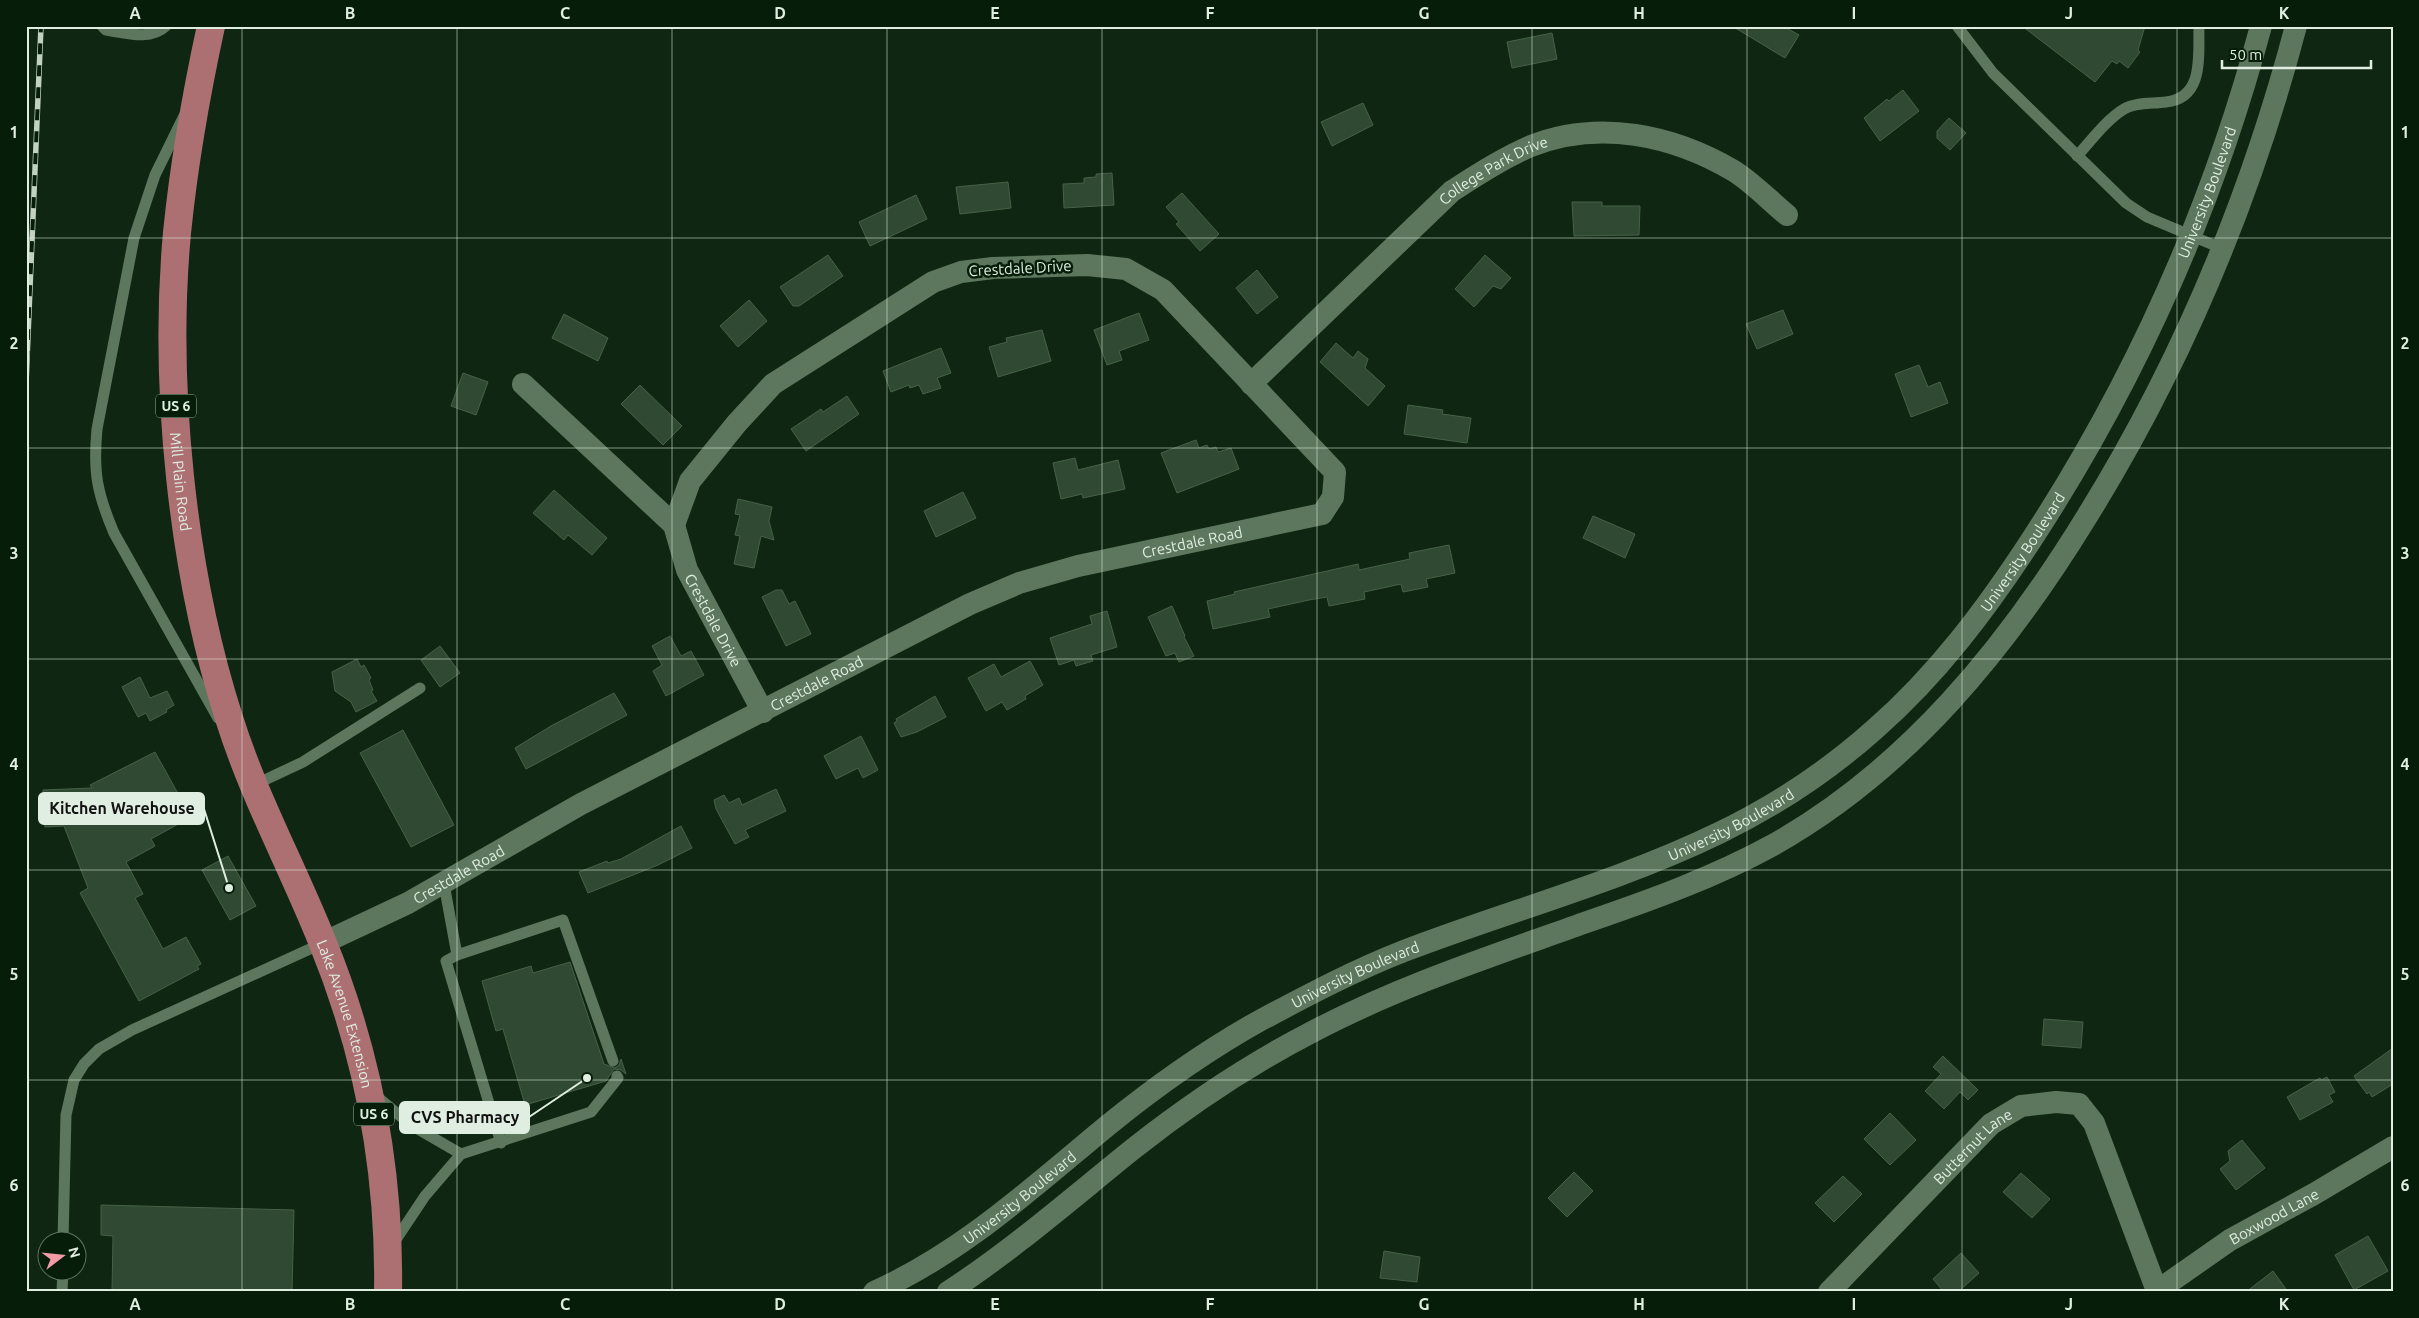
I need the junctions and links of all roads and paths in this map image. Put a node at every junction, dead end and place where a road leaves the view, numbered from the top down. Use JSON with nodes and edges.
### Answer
{"nodes":[{"id":1,"x":102,"y":26,"type":"edge"},
{"id":2,"x":166,"y":26,"type":"edge"},
{"id":3,"x":211,"y":26,"type":"edge"},
{"id":4,"x":1957,"y":26,"type":"edge"},
{"id":5,"x":2199,"y":26,"type":"edge"},
{"id":6,"x":2261,"y":26,"type":"edge"},
{"id":7,"x":2296,"y":26,"type":"edge"},
{"id":8,"x":197,"y":87,"type":"junction"},
{"id":9,"x":2078,"y":156,"type":"junction"},
{"id":10,"x":1787,"y":215,"type":"dead end"},
{"id":11,"x":2191,"y":236,"type":"junction"},
{"id":12,"x":2223,"y":249,"type":"junction"},
{"id":13,"x":523,"y":384,"type":"dead end"},
{"id":14,"x":1251,"y":384,"type":"junction"},
{"id":15,"x":1333,"y":497,"type":"joint"},
{"id":16,"x":674,"y":525,"type":"junction"},
{"id":17,"x":420,"y":688,"type":"dead end"},
{"id":18,"x":763,"y":712,"type":"junction"},
{"id":19,"x":253,"y":782,"type":"junction"},
{"id":20,"x":444,"y":884,"type":"junction"},
{"id":21,"x":323,"y":943,"type":"junction"},
{"id":22,"x":457,"y":955,"type":"junction"},
{"id":23,"x":613,"y":1061,"type":"dead end"},
{"id":24,"x":617,"y":1076,"type":"dead end"},
{"id":25,"x":370,"y":1090,"type":"junction"},
{"id":26,"x":501,"y":1143,"type":"junction"},
{"id":27,"x":2393,"y":1147,"type":"edge"},
{"id":28,"x":461,"y":1154,"type":"junction"},
{"id":29,"x":63,"y":1230,"type":"edge"},
{"id":30,"x":389,"y":1250,"type":"junction"},
{"id":31,"x":388,"y":1292,"type":"edge"},
{"id":32,"x":874,"y":1292,"type":"edge"},
{"id":33,"x":948,"y":1292,"type":"edge"},
{"id":34,"x":1829,"y":1292,"type":"edge"},
{"id":35,"x":2157,"y":1292,"type":"edge"}],
"edges":[{"from":1,"to":2,"type":"lane"},
{"from":3,"to":8,"type":"main road","name":"Mill Plain Road","number":"US 6"},
{"from":4,"to":9,"type":"lane"},
{"from":5,"to":9,"type":"lane"},
{"from":6,"to":11,"type":"street","name":"University Boulevard"},
{"from":7,"to":12,"type":"street","name":"University Boulevard"},
{"from":8,"to":19,"type":"main road","name":"Mill Plain Road","number":"US 6"},
{"from":8,"to":19,"type":"lane"},
{"from":9,"to":11,"type":"lane"},
{"from":10,"to":14,"type":"street","name":"College Park Drive"},
{"from":11,"to":12,"type":"lane"},
{"from":11,"to":32,"type":"street","name":"University Boulevard"},
{"from":12,"to":33,"type":"street","name":"University Boulevard"},
{"from":13,"to":16,"type":"street"},
{"from":14,"to":15,"type":"street","name":"Crestdale Drive"},
{"from":14,"to":16,"type":"street","name":"Crestdale Drive"},
{"from":15,"to":18,"type":"street","name":"Crestdale Road"},
{"from":16,"to":18,"type":"street","name":"Crestdale Drive"},
{"from":17,"to":19,"type":"lane"},
{"from":18,"to":20,"type":"street","name":"Crestdale Road"},
{"from":19,"to":21,"type":"main road","name":"Lake Avenue Extension","number":"US 6"},
{"from":20,"to":21,"type":"street","name":"Crestdale Road"},
{"from":20,"to":22,"type":"lane"},
{"from":21,"to":25,"type":"main road","name":"Lake Avenue Extension","number":"US 6"},
{"from":21,"to":29,"type":"lane"},
{"from":22,"to":23,"type":"lane"},
{"from":22,"to":26,"type":"lane"},
{"from":24,"to":26,"type":"lane"},
{"from":25,"to":28,"type":"lane"},
{"from":25,"to":30,"type":"main road","name":"Lake Avenue Extension","number":"US 6"},
{"from":26,"to":28,"type":"lane"},
{"from":27,"to":35,"type":"street","name":"Boxwood Lane"},
{"from":28,"to":30,"type":"lane"},
{"from":30,"to":31,"type":"main road","name":"Lake Avenue Extension","number":"US 6"},
{"from":34,"to":35,"type":"street","name":"Butternut Lane"}]}
